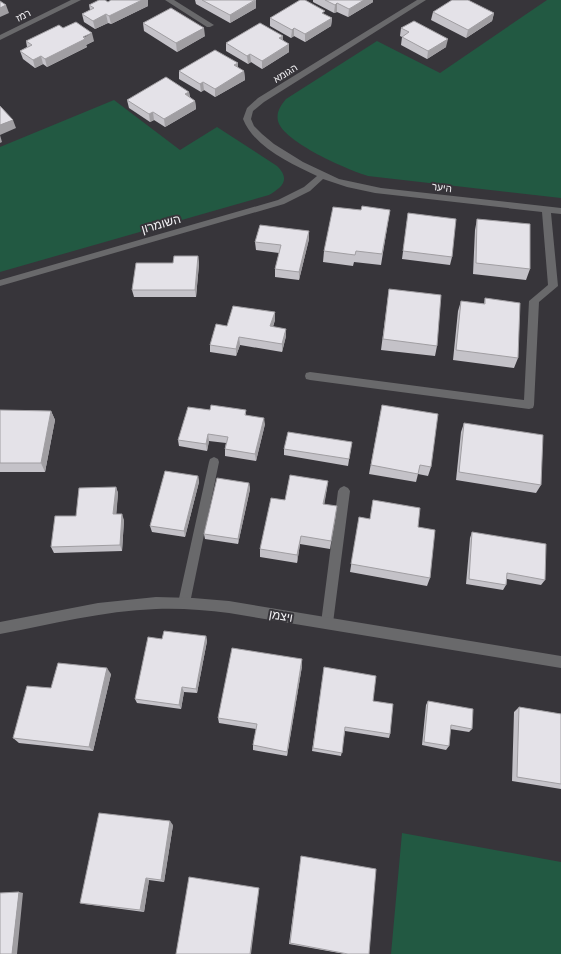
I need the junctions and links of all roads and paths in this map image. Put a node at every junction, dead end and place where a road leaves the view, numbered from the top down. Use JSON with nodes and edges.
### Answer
{"nodes":[{"id":1,"x":77,"y":0,"type":"edge"},
{"id":2,"x":168,"y":0,"type":"edge"},
{"id":3,"x":422,"y":0,"type":"edge"},
{"id":4,"x":210,"y":25,"type":"dead end"},
{"id":5,"x":0,"y":38,"type":"edge"},
{"id":6,"x":322,"y":176,"type":"junction"},
{"id":7,"x":546,"y":210,"type":"junction"},
{"id":8,"x":561,"y":212,"type":"edge"},
{"id":9,"x":0,"y":283,"type":"edge"},
{"id":10,"x":310,"y":376,"type":"dead end"},
{"id":11,"x":214,"y":462,"type":"dead end"},
{"id":12,"x":344,"y":491,"type":"dead end"},
{"id":13,"x":184,"y":603,"type":"junction"},
{"id":14,"x":327,"y":623,"type":"junction"},
{"id":15,"x":0,"y":628,"type":"edge"},
{"id":16,"x":561,"y":662,"type":"edge"}],
"edges":[{"from":1,"to":5,"type":"street","name":"רמז"},
{"from":2,"to":4,"type":"street"},
{"from":3,"to":6,"type":"street","name":"הגומא"},
{"from":6,"to":7,"type":"street","name":"היער"},
{"from":6,"to":9,"type":"street","name":"השומרון"},
{"from":7,"to":8,"type":"street","name":"היער"},
{"from":7,"to":10,"type":"street"},
{"from":11,"to":13,"type":"street"},
{"from":12,"to":14,"type":"street"},
{"from":13,"to":14,"type":"street","name":"ויצמן"},
{"from":13,"to":15,"type":"street","name":"ויצמן"},
{"from":14,"to":16,"type":"street","name":"ויצמן"}]}
